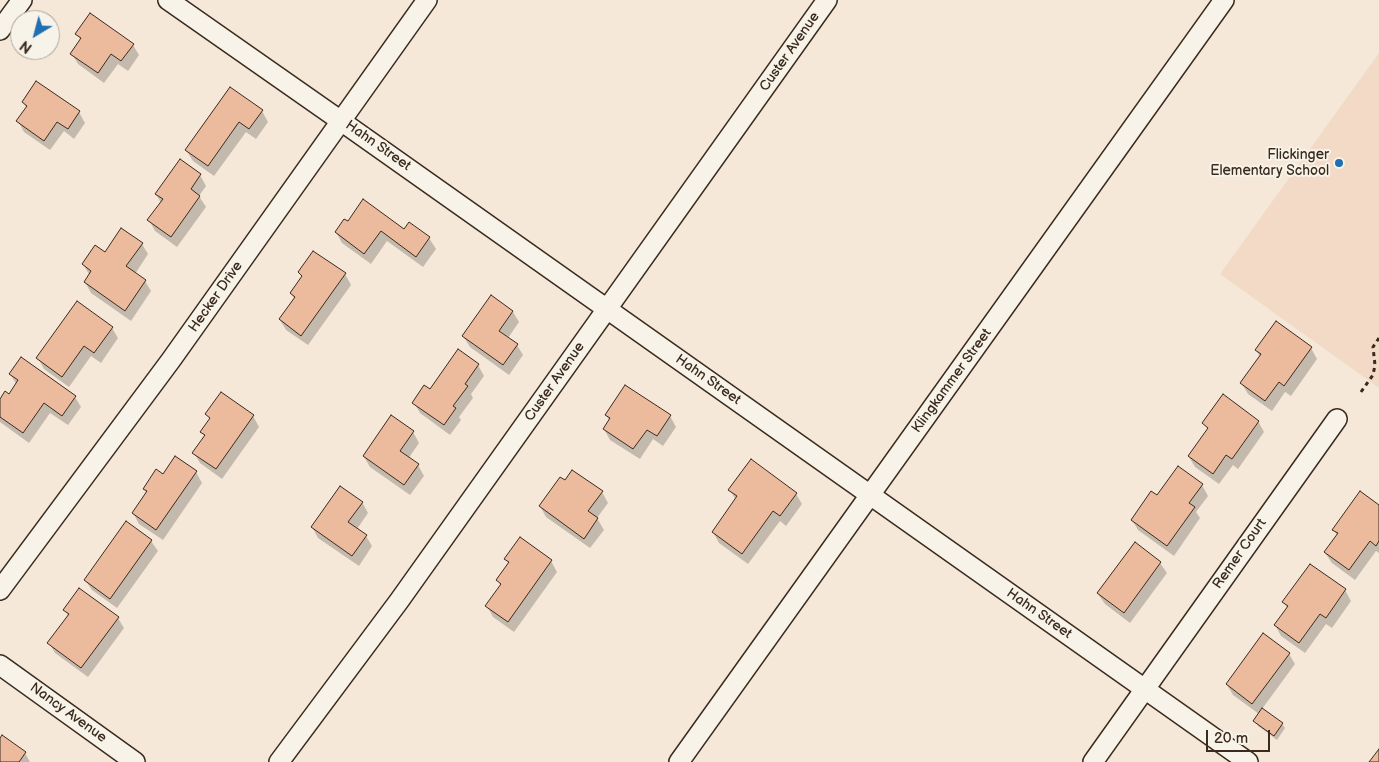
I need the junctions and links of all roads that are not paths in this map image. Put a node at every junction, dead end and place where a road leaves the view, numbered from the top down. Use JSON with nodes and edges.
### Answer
{"nodes":[{"id":1,"x":22,"y":0,"type":"edge"},
{"id":2,"x":168,"y":0,"type":"edge"},
{"id":3,"x":427,"y":0,"type":"edge"},
{"id":4,"x":827,"y":0,"type":"edge"},
{"id":5,"x":1224,"y":0,"type":"edge"},
{"id":6,"x":0,"y":30,"type":"edge"},
{"id":7,"x":341,"y":121,"type":"junction"},
{"id":8,"x":607,"y":308,"type":"junction"},
{"id":9,"x":1336,"y":419,"type":"dead end"},
{"id":10,"x":871,"y":495,"type":"junction"},
{"id":11,"x":0,"y":590,"type":"edge"},
{"id":12,"x":0,"y":665,"type":"edge"},
{"id":13,"x":1144,"y":688,"type":"junction"},
{"id":14,"x":135,"y":762,"type":"edge"},
{"id":15,"x":279,"y":762,"type":"edge"},
{"id":16,"x":679,"y":762,"type":"edge"},
{"id":17,"x":1093,"y":762,"type":"edge"},
{"id":18,"x":1248,"y":762,"type":"edge"}],
"edges":[{"from":1,"to":6,"type":"street"},
{"from":2,"to":7,"type":"street","name":"Hahn Street"},
{"from":3,"to":7,"type":"street","name":"Hecker Drive"},
{"from":4,"to":8,"type":"street","name":"Custer Avenue"},
{"from":5,"to":10,"type":"street","name":"Klingkammer Street"},
{"from":7,"to":8,"type":"street","name":"Hahn Street"},
{"from":7,"to":11,"type":"street","name":"Hecker Drive"},
{"from":8,"to":10,"type":"street","name":"Hahn Street"},
{"from":8,"to":15,"type":"street","name":"Custer Avenue"},
{"from":9,"to":13,"type":"street","name":"Remer Court"},
{"from":10,"to":13,"type":"street","name":"Hahn Street"},
{"from":10,"to":16,"type":"street","name":"Klingkammer Street"},
{"from":12,"to":14,"type":"street","name":"Nancy Avenue"},
{"from":13,"to":17,"type":"street","name":"Remer Court"},
{"from":13,"to":18,"type":"street","name":"Hahn Street"}]}
